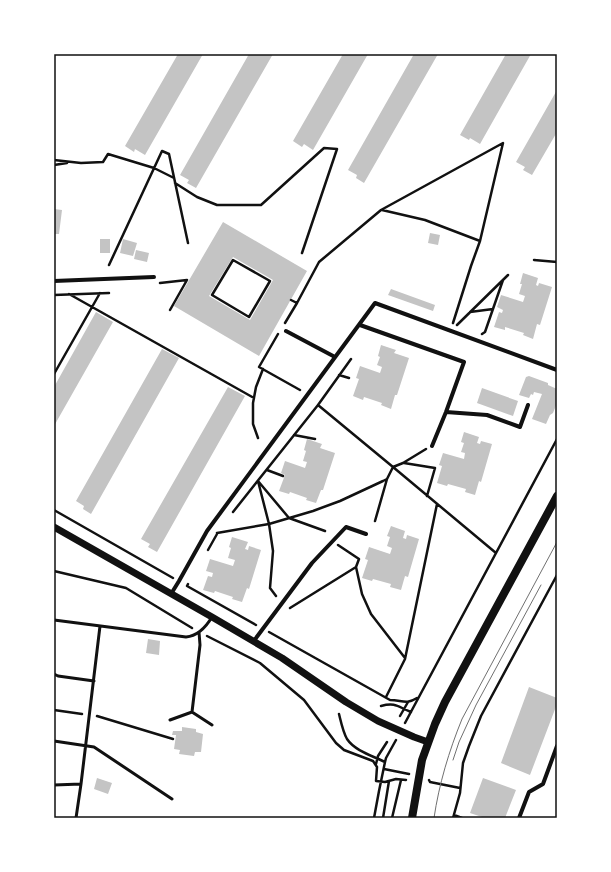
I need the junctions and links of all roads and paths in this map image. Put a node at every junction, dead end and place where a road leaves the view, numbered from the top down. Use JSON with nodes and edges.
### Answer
{"nodes":[{"id":1,"x":54,"y":160,"type":"edge"},
{"id":2,"x":72,"y":162,"type":"junction"},
{"id":3,"x":54,"y":165,"type":"edge"},
{"id":4,"x":154,"y":168,"type":"junction"},
{"id":5,"x":174,"y":178,"type":"junction"},
{"id":6,"x":175,"y":183,"type":"junction"},
{"id":7,"x":381,"y":210,"type":"junction"},
{"id":8,"x":480,"y":241,"type":"junction"},
{"id":9,"x":188,"y":243,"type":"dead end"},
{"id":10,"x":302,"y":253,"type":"dead end"},
{"id":11,"x":534,"y":260,"type":"dead end"},
{"id":12,"x":557,"y":262,"type":"edge"},
{"id":13,"x":109,"y":265,"type":"dead end"},
{"id":14,"x":508,"y":275,"type":"dead end"},
{"id":15,"x":154,"y":277,"type":"dead end"},
{"id":16,"x":503,"y":280,"type":"junction"},
{"id":17,"x":54,"y":281,"type":"edge"},
{"id":18,"x":159,"y":283,"type":"dead end"},
{"id":19,"x":267,"y":286,"type":"joint"},
{"id":20,"x":100,"y":293,"type":"junction"},
{"id":21,"x":109,"y":293,"type":"dead end"},
{"id":22,"x":70,"y":294,"type":"junction"},
{"id":23,"x":54,"y":295,"type":"edge"},
{"id":24,"x":291,"y":300,"type":"dead end"},
{"id":25,"x":297,"y":303,"type":"junction"},
{"id":26,"x":92,"y":307,"type":"junction"},
{"id":27,"x":493,"y":309,"type":"junction"},
{"id":28,"x":170,"y":310,"type":"dead end"},
{"id":29,"x":470,"y":312,"type":"junction"},
{"id":30,"x":285,"y":323,"type":"dead end"},
{"id":31,"x":360,"y":325,"type":"junction"},
{"id":32,"x":283,"y":330,"type":"joint"},
{"id":33,"x":451,"y":331,"type":"junction"},
{"id":34,"x":472,"y":339,"type":"junction"},
{"id":35,"x":336,"y":358,"type":"junction"},
{"id":36,"x":351,"y":359,"type":"dead end"},
{"id":37,"x":263,"y":369,"type":"junction"},
{"id":38,"x":557,"y":370,"type":"edge"},
{"id":39,"x":54,"y":374,"type":"edge"},
{"id":40,"x":339,"y":375,"type":"junction"},
{"id":41,"x":349,"y":378,"type":"dead end"},
{"id":42,"x":300,"y":390,"type":"dead end"},
{"id":43,"x":254,"y":398,"type":"junction"},
{"id":44,"x":318,"y":405,"type":"dead end"},
{"id":45,"x":528,"y":405,"type":"dead end"},
{"id":46,"x":446,"y":412,"type":"junction"},
{"id":47,"x":294,"y":435,"type":"dead end"},
{"id":48,"x":258,"y":438,"type":"dead end"},
{"id":49,"x":315,"y":439,"type":"dead end"},
{"id":50,"x":557,"y":439,"type":"edge"},
{"id":51,"x":432,"y":446,"type":"joint"},
{"id":52,"x":403,"y":463,"type":"junction"},
{"id":53,"x":267,"y":470,"type":"dead end"},
{"id":54,"x":283,"y":476,"type":"dead end"},
{"id":55,"x":387,"y":478,"type":"junction"},
{"id":56,"x":427,"y":496,"type":"dead end"},
{"id":57,"x":557,"y":496,"type":"edge"},
{"id":58,"x":437,"y":504,"type":"dead end"},
{"id":59,"x":54,"y":510,"type":"edge"},
{"id":60,"x":289,"y":518,"type":"junction"},
{"id":61,"x":374,"y":521,"type":"dead end"},
{"id":62,"x":269,"y":524,"type":"junction"},
{"id":63,"x":54,"y":528,"type":"edge"},
{"id":64,"x":325,"y":531,"type":"dead end"},
{"id":65,"x":217,"y":534,"type":"dead end"},
{"id":66,"x":366,"y":534,"type":"dead end"},
{"id":67,"x":333,"y":541,"type":"junction"},
{"id":68,"x":484,"y":543,"type":"dead end"},
{"id":69,"x":496,"y":553,"type":"junction"},
{"id":70,"x":356,"y":567,"type":"junction"},
{"id":71,"x":54,"y":571,"type":"edge"},
{"id":72,"x":557,"y":576,"type":"edge"},
{"id":73,"x":179,"y":581,"type":"junction"},
{"id":74,"x":187,"y":586,"type":"dead end"},
{"id":75,"x":171,"y":595,"type":"junction"},
{"id":76,"x":276,"y":596,"type":"dead end"},
{"id":77,"x":290,"y":608,"type":"dead end"},
{"id":78,"x":212,"y":618,"type":"junction"},
{"id":79,"x":54,"y":620,"type":"edge"},
{"id":80,"x":100,"y":626,"type":"junction"},
{"id":81,"x":199,"y":632,"type":"junction"},
{"id":82,"x":253,"y":642,"type":"junction"},
{"id":83,"x":405,"y":659,"type":"junction"},
{"id":84,"x":54,"y":674,"type":"edge"},
{"id":85,"x":94,"y":680,"type":"junction"},
{"id":86,"x":386,"y":697,"type":"dead end"},
{"id":87,"x":408,"y":702,"type":"dead end"},
{"id":88,"x":381,"y":706,"type":"dead end"},
{"id":89,"x":404,"y":709,"type":"junction"},
{"id":90,"x":54,"y":710,"type":"edge"},
{"id":91,"x":192,"y":712,"type":"junction"},
{"id":92,"x":411,"y":712,"type":"junction"},
{"id":93,"x":339,"y":714,"type":"dead end"},
{"id":94,"x":89,"y":715,"type":"junction"},
{"id":95,"x":400,"y":716,"type":"dead end"},
{"id":96,"x":407,"y":718,"type":"dead end"},
{"id":97,"x":170,"y":720,"type":"dead end"},
{"id":98,"x":212,"y":725,"type":"dead end"},
{"id":99,"x":173,"y":738,"type":"dead end"},
{"id":100,"x":54,"y":741,"type":"edge"},
{"id":101,"x":387,"y":742,"type":"dead end"},
{"id":102,"x":428,"y":742,"type":"junction"},
{"id":103,"x":86,"y":746,"type":"junction"},
{"id":104,"x":393,"y":746,"type":"dead end"},
{"id":105,"x":557,"y":746,"type":"edge"},
{"id":106,"x":377,"y":758,"type":"junction"},
{"id":107,"x":385,"y":762,"type":"junction"},
{"id":108,"x":376,"y":764,"type":"junction"},
{"id":109,"x":384,"y":769,"type":"junction"},
{"id":110,"x":406,"y":774,"type":"dead end"},
{"id":111,"x":401,"y":780,"type":"junction"},
{"id":112,"x":406,"y":780,"type":"dead end"},
{"id":113,"x":389,"y":781,"type":"junction"},
{"id":114,"x":380,"y":782,"type":"junction"},
{"id":115,"x":430,"y":782,"type":"dead end"},
{"id":116,"x":54,"y":784,"type":"edge"},
{"id":117,"x":81,"y":784,"type":"junction"},
{"id":118,"x":460,"y":788,"type":"junction"},
{"id":119,"x":172,"y":799,"type":"dead end"},
{"id":120,"x":453,"y":816,"type":"edge"},
{"id":121,"x":76,"y":818,"type":"edge"},
{"id":122,"x":374,"y":818,"type":"edge"},
{"id":123,"x":383,"y":818,"type":"edge"},
{"id":124,"x":392,"y":818,"type":"edge"},
{"id":125,"x":412,"y":818,"type":"edge"},
{"id":126,"x":462,"y":818,"type":"edge"},
{"id":127,"x":519,"y":818,"type":"edge"}],
"edges":[{"from":1,"to":2,"type":"path"},
{"from":2,"to":3,"type":"path"},
{"from":2,"to":4,"type":"path"},
{"from":4,"to":5,"type":"path"},
{"from":4,"to":5,"type":"path"},
{"from":4,"to":13,"type":"path"},
{"from":5,"to":6,"type":"path"},
{"from":6,"to":9,"type":"path"},
{"from":6,"to":10,"type":"path"},
{"from":7,"to":8,"type":"path"},
{"from":7,"to":8,"type":"path"},
{"from":7,"to":25,"type":"path"},
{"from":8,"to":33,"type":"path"},
{"from":11,"to":12,"type":"path"},
{"from":14,"to":16,"type":"path"},
{"from":15,"to":17,"type":"street"},
{"from":16,"to":27,"type":"path"},
{"from":16,"to":29,"type":"path"},
{"from":18,"to":28,"type":"path"},
{"from":19,"to":19,"type":"path"},
{"from":20,"to":21,"type":"path"},
{"from":20,"to":22,"type":"path"},
{"from":20,"to":26,"type":"path"},
{"from":22,"to":23,"type":"path"},
{"from":22,"to":26,"type":"path"},
{"from":24,"to":25,"type":"path"},
{"from":25,"to":30,"type":"path"},
{"from":26,"to":39,"type":"path"},
{"from":26,"to":43,"type":"path"},
{"from":27,"to":29,"type":"path"},
{"from":27,"to":34,"type":"path"},
{"from":29,"to":33,"type":"path"},
{"from":31,"to":33,"type":"street"},
{"from":31,"to":35,"type":"street"},
{"from":31,"to":46,"type":"street"},
{"from":32,"to":35,"type":"street"},
{"from":32,"to":37,"type":"path"},
{"from":33,"to":34,"type":"street"},
{"from":34,"to":38,"type":"street"},
{"from":35,"to":73,"type":"street"},
{"from":36,"to":40,"type":"path"},
{"from":37,"to":42,"type":"path"},
{"from":37,"to":43,"type":"path"},
{"from":40,"to":41,"type":"path"},
{"from":40,"to":44,"type":"path"},
{"from":43,"to":48,"type":"path"},
{"from":45,"to":46,"type":"street"},
{"from":46,"to":51,"type":"street"},
{"from":47,"to":49,"type":"path"},
{"from":50,"to":69,"type":"path"},
{"from":51,"to":52,"type":"path"},
{"from":52,"to":55,"type":"path"},
{"from":52,"to":56,"type":"path"},
{"from":53,"to":54,"type":"path"},
{"from":55,"to":60,"type":"path"},
{"from":55,"to":61,"type":"path"},
{"from":57,"to":102,"type":"main road"},
{"from":58,"to":83,"type":"path"},
{"from":59,"to":73,"type":"path"},
{"from":60,"to":62,"type":"path"},
{"from":60,"to":62,"type":"path"},
{"from":60,"to":64,"type":"path"},
{"from":62,"to":65,"type":"path"},
{"from":62,"to":76,"type":"path"},
{"from":63,"to":75,"type":"street"},
{"from":66,"to":67,"type":"street"},
{"from":67,"to":70,"type":"path"},
{"from":67,"to":82,"type":"street"},
{"from":68,"to":69,"type":"path"},
{"from":69,"to":92,"type":"path"},
{"from":70,"to":77,"type":"path"},
{"from":70,"to":83,"type":"path"},
{"from":71,"to":81,"type":"path"},
{"from":72,"to":118,"type":"path"},
{"from":73,"to":74,"type":"path"},
{"from":73,"to":75,"type":"street"},
{"from":75,"to":78,"type":"street"},
{"from":78,"to":81,"type":"lane"},
{"from":78,"to":82,"type":"street"},
{"from":79,"to":80,"type":"lane"},
{"from":80,"to":81,"type":"lane"},
{"from":80,"to":85,"type":"lane"},
{"from":81,"to":91,"type":"lane"},
{"from":81,"to":108,"type":"path"},
{"from":82,"to":102,"type":"street"},
{"from":83,"to":86,"type":"path"},
{"from":84,"to":85,"type":"lane"},
{"from":85,"to":94,"type":"lane"},
{"from":87,"to":89,"type":"path"},
{"from":88,"to":89,"type":"path"},
{"from":89,"to":92,"type":"path"},
{"from":89,"to":95,"type":"path"},
{"from":90,"to":94,"type":"path"},
{"from":91,"to":97,"type":"lane"},
{"from":91,"to":98,"type":"lane"},
{"from":92,"to":96,"type":"path"},
{"from":93,"to":106,"type":"path"},
{"from":94,"to":99,"type":"path"},
{"from":94,"to":103,"type":"lane"},
{"from":100,"to":103,"type":"lane"},
{"from":101,"to":106,"type":"path"},
{"from":102,"to":125,"type":"main road"},
{"from":103,"to":117,"type":"lane"},
{"from":103,"to":119,"type":"lane"},
{"from":104,"to":107,"type":"path"},
{"from":105,"to":127,"type":"street"},
{"from":106,"to":107,"type":"path"},
{"from":106,"to":108,"type":"path"},
{"from":107,"to":109,"type":"path"},
{"from":108,"to":114,"type":"path"},
{"from":109,"to":110,"type":"path"},
{"from":109,"to":114,"type":"path"},
{"from":111,"to":112,"type":"path"},
{"from":111,"to":113,"type":"path"},
{"from":111,"to":124,"type":"path"},
{"from":113,"to":114,"type":"path"},
{"from":113,"to":123,"type":"path"},
{"from":114,"to":122,"type":"path"},
{"from":115,"to":118,"type":"path"},
{"from":116,"to":117,"type":"lane"},
{"from":117,"to":121,"type":"lane"},
{"from":118,"to":120,"type":"path"},
{"from":120,"to":126,"type":"path"}]}
